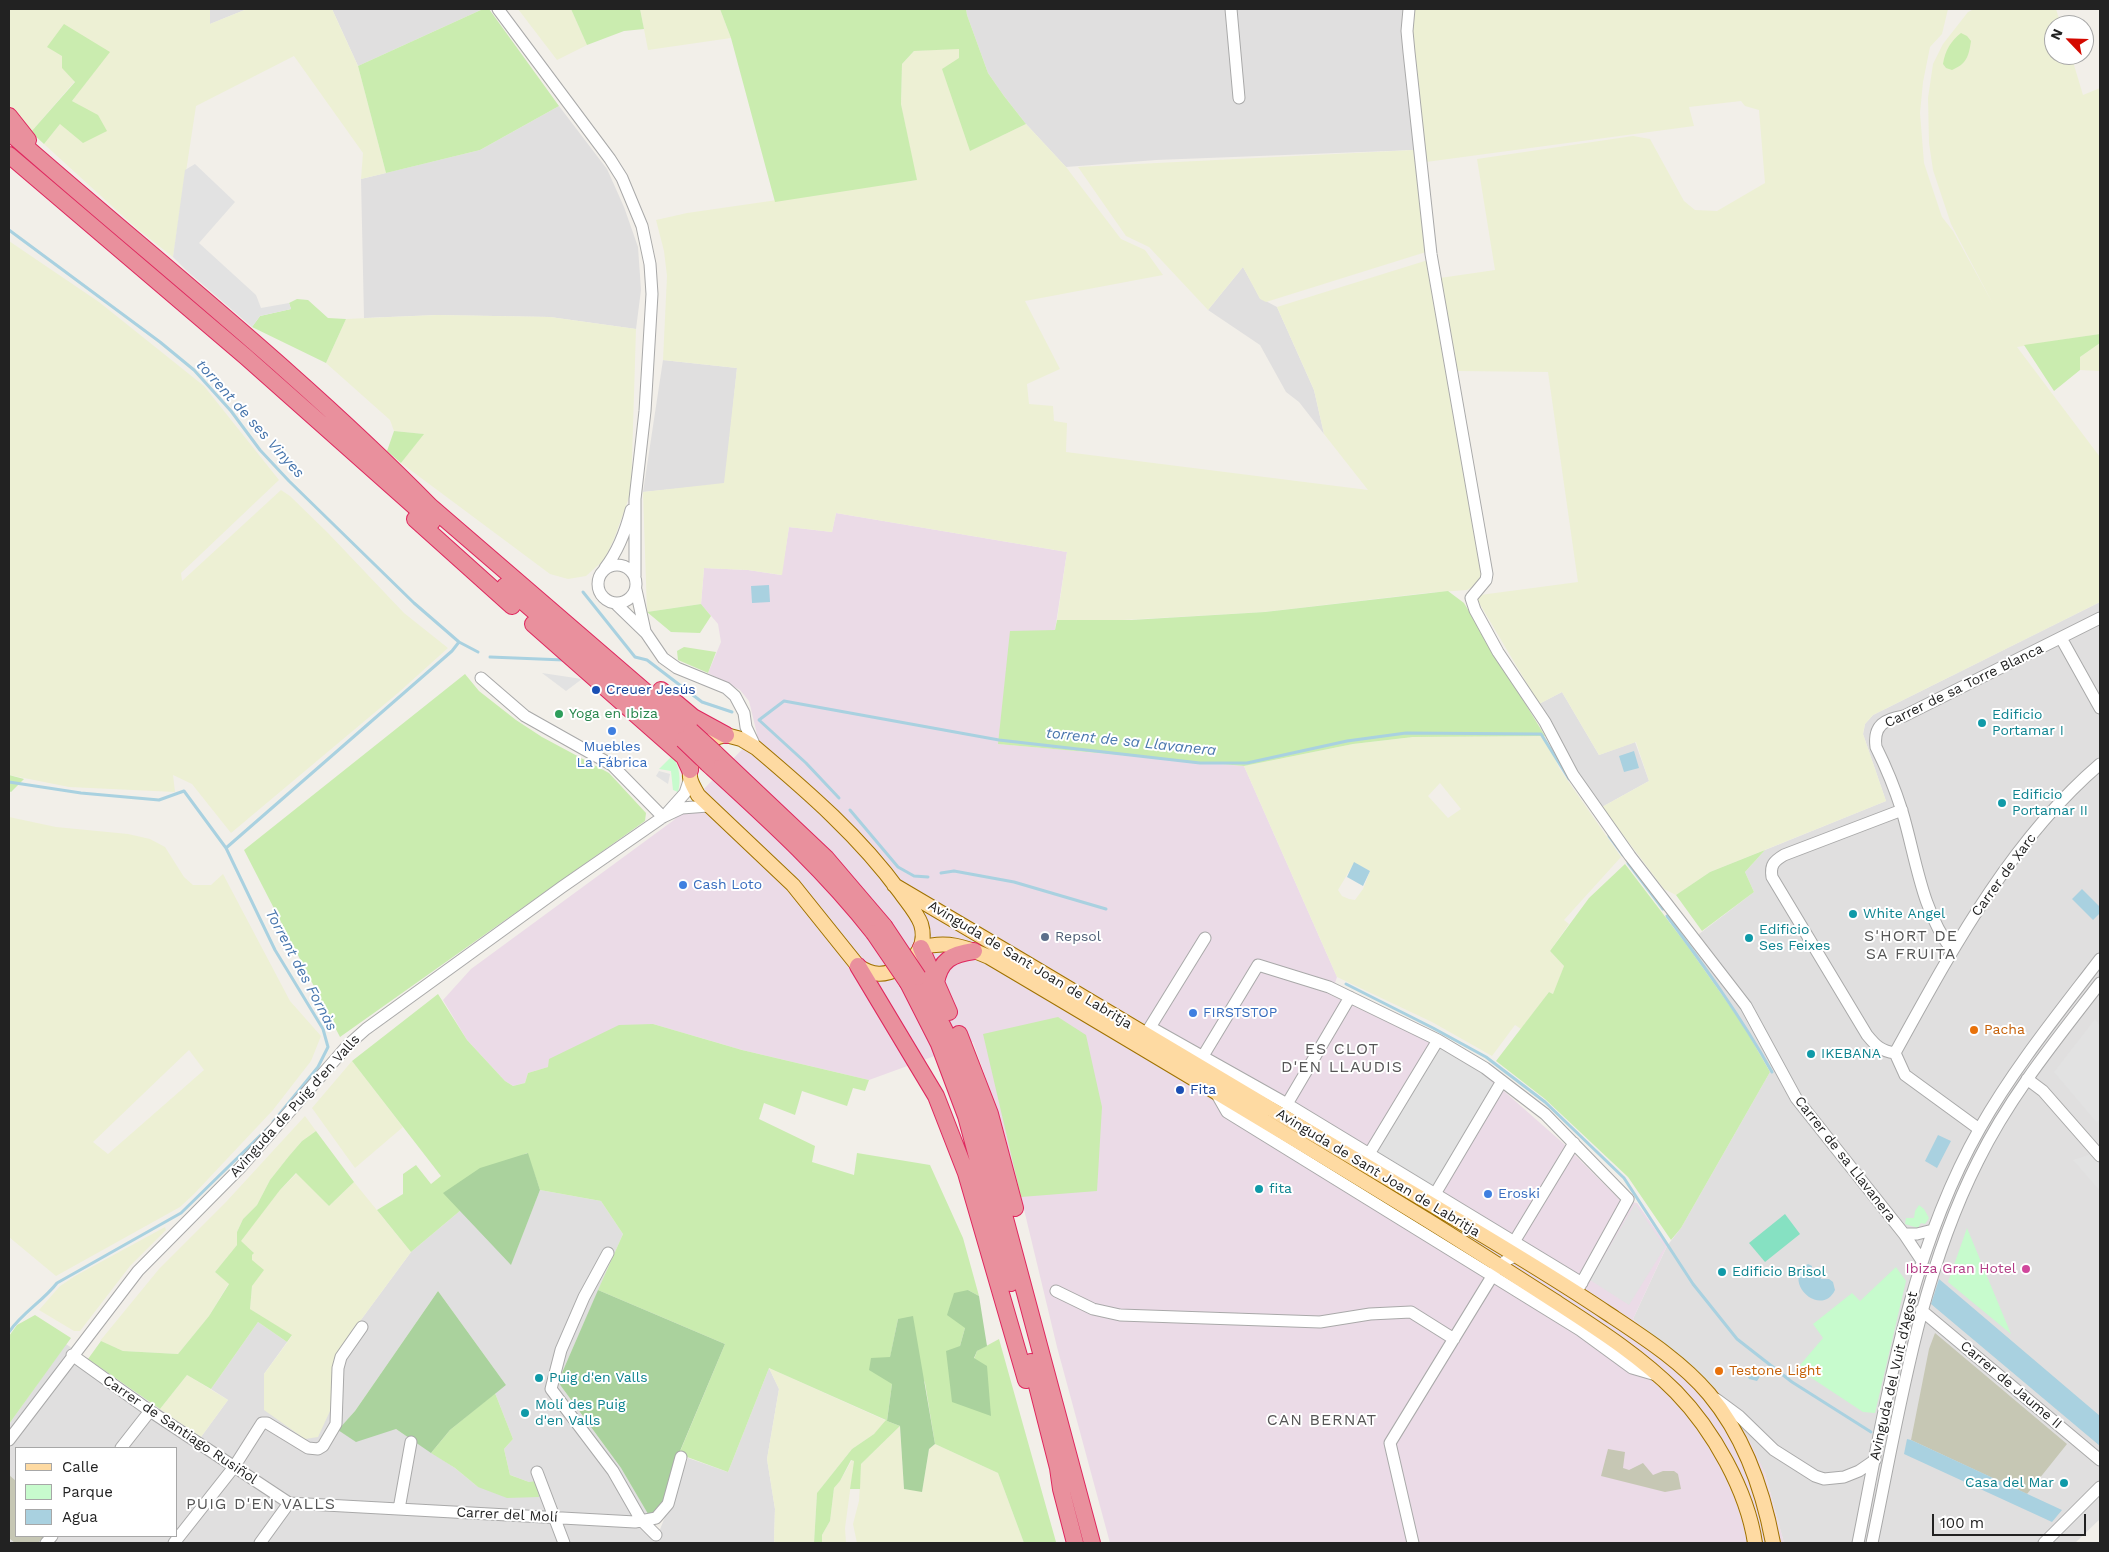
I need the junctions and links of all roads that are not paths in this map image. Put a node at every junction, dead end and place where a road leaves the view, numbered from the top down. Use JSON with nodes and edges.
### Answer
{"nodes":[{"id":1,"x":498,"y":9,"type":"edge"},
{"id":2,"x":1231,"y":9,"type":"edge"},
{"id":3,"x":1409,"y":9,"type":"edge"},
{"id":4,"x":1240,"y":98,"type":"dead end"},
{"id":5,"x":9,"y":116,"type":"edge"},
{"id":6,"x":9,"y":132,"type":"edge"},
{"id":7,"x":11,"y":158,"type":"edge"},
{"id":8,"x":42,"y":161,"type":"junction"},
{"id":9,"x":350,"y":450,"type":"junction"},
{"id":10,"x":395,"y":471,"type":"junction"},
{"id":11,"x":635,"y":499,"type":"junction"},
{"id":12,"x":604,"y":569,"type":"junction"},
{"id":13,"x":635,"y":576,"type":"junction"},
{"id":14,"x":636,"y":590,"type":"junction"},
{"id":15,"x":616,"y":604,"type":"junction"},
{"id":16,"x":2100,"y":618,"type":"edge"},
{"id":17,"x":646,"y":632,"type":"junction"},
{"id":18,"x":2061,"y":638,"type":"junction"},
{"id":19,"x":481,"y":678,"type":"dead end"},
{"id":20,"x":2100,"y":708,"type":"edge"},
{"id":21,"x":744,"y":713,"type":"junction"},
{"id":22,"x":687,"y":735,"type":"junction"},
{"id":23,"x":727,"y":735,"type":"junction"},
{"id":24,"x":756,"y":748,"type":"junction"},
{"id":25,"x":2100,"y":764,"type":"edge"},
{"id":26,"x":690,"y":774,"type":"junction"},
{"id":27,"x":708,"y":806,"type":"junction"},
{"id":28,"x":1902,"y":810,"type":"junction"},
{"id":29,"x":663,"y":817,"type":"junction"},
{"id":30,"x":894,"y":884,"type":"junction"},
{"id":31,"x":1205,"y":938,"type":"dead end"},
{"id":32,"x":921,"y":948,"type":"junction"},
{"id":33,"x":974,"y":950,"type":"junction"},
{"id":34,"x":1952,"y":950,"type":"junction"},
{"id":35,"x":2100,"y":959,"type":"edge"},
{"id":36,"x":858,"y":966,"type":"junction"},
{"id":37,"x":913,"y":980,"type":"junction"},
{"id":38,"x":936,"y":983,"type":"junction"},
{"id":39,"x":2100,"y":983,"type":"edge"},
{"id":40,"x":1350,"y":997,"type":"junction"},
{"id":41,"x":1148,"y":1030,"type":"junction"},
{"id":42,"x":1438,"y":1040,"type":"junction"},
{"id":43,"x":1895,"y":1053,"type":"junction"},
{"id":44,"x":1203,"y":1056,"type":"junction"},
{"id":45,"x":2027,"y":1079,"type":"junction"},
{"id":46,"x":1502,"y":1081,"type":"junction"},
{"id":47,"x":2003,"y":1089,"type":"junction"},
{"id":48,"x":1287,"y":1104,"type":"junction"},
{"id":49,"x":1979,"y":1129,"type":"junction"},
{"id":50,"x":1574,"y":1143,"type":"junction"},
{"id":51,"x":2099,"y":1151,"type":"edge"},
{"id":52,"x":1369,"y":1154,"type":"junction"},
{"id":53,"x":1435,"y":1194,"type":"junction"},
{"id":54,"x":1933,"y":1230,"type":"junction"},
{"id":55,"x":1904,"y":1234,"type":"junction"},
{"id":56,"x":1515,"y":1248,"type":"junction"},
{"id":57,"x":608,"y":1253,"type":"dead end"},
{"id":58,"x":1922,"y":1261,"type":"junction"},
{"id":59,"x":1496,"y":1271,"type":"junction"},
{"id":60,"x":1579,"y":1288,"type":"junction"},
{"id":61,"x":1056,"y":1291,"type":"dead end"},
{"id":62,"x":1921,"y":1310,"type":"junction"},
{"id":63,"x":362,"y":1327,"type":"dead end"},
{"id":64,"x":1454,"y":1339,"type":"junction"},
{"id":65,"x":72,"y":1356,"type":"junction"},
{"id":66,"x":1708,"y":1394,"type":"junction"},
{"id":67,"x":150,"y":1411,"type":"junction"},
{"id":68,"x":9,"y":1440,"type":"edge"},
{"id":69,"x":411,"y":1442,"type":"dead end"},
{"id":70,"x":121,"y":1447,"type":"edge"},
{"id":71,"x":681,"y":1456,"type":"dead end"},
{"id":72,"x":1875,"y":1460,"type":"junction"},
{"id":73,"x":2100,"y":1460,"type":"edge"},
{"id":74,"x":234,"y":1467,"type":"junction"},
{"id":75,"x":1074,"y":1471,"type":"junction"},
{"id":76,"x":536,"y":1472,"type":"dead end"},
{"id":77,"x":2100,"y":1487,"type":"edge"},
{"id":78,"x":1060,"y":1489,"type":"junction"},
{"id":79,"x":289,"y":1503,"type":"junction"},
{"id":80,"x":399,"y":1509,"type":"junction"},
{"id":81,"x":554,"y":1518,"type":"junction"},
{"id":82,"x":641,"y":1520,"type":"junction"},
{"id":83,"x":656,"y":1535,"type":"dead end"},
{"id":84,"x":174,"y":1543,"type":"edge"},
{"id":85,"x":264,"y":1543,"type":"edge"},
{"id":86,"x":564,"y":1543,"type":"edge"},
{"id":87,"x":1075,"y":1543,"type":"edge"},
{"id":88,"x":1092,"y":1543,"type":"edge"},
{"id":89,"x":1413,"y":1543,"type":"edge"},
{"id":90,"x":1756,"y":1543,"type":"edge"},
{"id":91,"x":1773,"y":1543,"type":"edge"},
{"id":92,"x":1858,"y":1543,"type":"edge"},
{"id":93,"x":1872,"y":1543,"type":"edge"},
{"id":94,"x":2044,"y":1543,"type":"edge"}],
"edges":[{"from":1,"to":11,"type":"street"},
{"from":2,"to":4,"type":"street"},
{"from":3,"to":55,"type":"street","name":"Carrer de sa Llavanera"},
{"from":5,"to":8,"type":"highway"},
{"from":6,"to":8,"type":"highway"},
{"from":7,"to":9,"type":"highway"},
{"from":8,"to":10,"type":"highway"},
{"from":9,"to":22,"type":"highway"},
{"from":9,"to":26,"type":"highway"},
{"from":10,"to":22,"type":"highway"},
{"from":10,"to":23,"type":"highway"},
{"from":11,"to":12,"type":"street"},
{"from":11,"to":13,"type":"street"},
{"from":12,"to":13,"type":"street"},
{"from":12,"to":15,"type":"street"},
{"from":13,"to":14,"type":"street"},
{"from":14,"to":15,"type":"street"},
{"from":14,"to":17,"type":"street"},
{"from":15,"to":17,"type":"street"},
{"from":16,"to":18,"type":"street","name":"Carrer de sa Torre Blanca"},
{"from":17,"to":21,"type":"street"},
{"from":18,"to":20,"type":"street"},
{"from":18,"to":28,"type":"street","name":"Carrer de sa Torre Blanca"},
{"from":19,"to":29,"type":"street"},
{"from":21,"to":23,"type":"street"},
{"from":21,"to":24,"type":"street"},
{"from":22,"to":37,"type":"highway","bridge":true},
{"from":23,"to":24,"type":"main road"},
{"from":23,"to":26,"type":"main road"},
{"from":24,"to":30,"type":"main road"},
{"from":25,"to":34,"type":"street","name":"Carrer de Xarc"},
{"from":26,"to":27,"type":"main road"},
{"from":26,"to":29,"type":"street","name":"Avinguda de Puig d'en Valls"},
{"from":27,"to":29,"type":"street","name":"Avinguda de Puig d'en Valls"},
{"from":27,"to":36,"type":"main road"},
{"from":28,"to":34,"type":"street","name":"Carrer de sa Torre Blanca"},
{"from":28,"to":43,"type":"street"},
{"from":29,"to":65,"type":"street","name":"Avinguda de Puig d'en Valls"},
{"from":30,"to":32,"type":"main road"},
{"from":30,"to":41,"type":"main road","name":"Avinguda de Sant Joan de Labritja"},
{"from":31,"to":41,"type":"street"},
{"from":32,"to":33,"type":"main road","name":"Avinguda de Sant Joan de Labritja"},
{"from":32,"to":36,"type":"main road"},
{"from":32,"to":38,"type":"highway"},
{"from":33,"to":38,"type":"highway"},
{"from":33,"to":59,"type":"main road","name":"Avinguda de Sant Joan de Labritja"},
{"from":34,"to":43,"type":"street","name":"Carrer de Xarc"},
{"from":35,"to":47,"type":"street","name":"Avinguda del Vuit d'Agost"},
{"from":36,"to":78,"type":"highway"},
{"from":37,"to":75,"type":"highway"},
{"from":37,"to":78,"type":"highway"},
{"from":38,"to":75,"type":"highway"},
{"from":39,"to":45,"type":"street","name":"Avinguda del Vuit d'Agost"},
{"from":40,"to":42,"type":"street"},
{"from":40,"to":44,"type":"street"},
{"from":40,"to":48,"type":"street"},
{"from":41,"to":44,"type":"street","name":"Avinguda de Sant Joan de Labritja"},
{"from":41,"to":56,"type":"main road","name":"Avinguda de Sant Joan de Labritja"},
{"from":42,"to":46,"type":"street"},
{"from":42,"to":52,"type":"street"},
{"from":43,"to":49,"type":"street"},
{"from":44,"to":48,"type":"street","name":"Avinguda de Sant Joan de Labritja"},
{"from":45,"to":47,"type":"street"},
{"from":45,"to":51,"type":"street"},
{"from":45,"to":62,"type":"street","name":"Avinguda del Vuit d'Agost"},
{"from":46,"to":50,"type":"street"},
{"from":46,"to":53,"type":"street"},
{"from":47,"to":49,"type":"street","name":"Avinguda del Vuit d'Agost"},
{"from":48,"to":52,"type":"street","name":"Avinguda de Sant Joan de Labritja"},
{"from":49,"to":54,"type":"street","name":"Avinguda del Vuit d'Agost"},
{"from":50,"to":56,"type":"street"},
{"from":50,"to":60,"type":"street"},
{"from":52,"to":53,"type":"street","name":"Avinguda de Sant Joan de Labritja"},
{"from":53,"to":56,"type":"street","name":"Avinguda de Sant Joan de Labritja"},
{"from":54,"to":55,"type":"street","name":"Carrer de sa Llavanera"},
{"from":54,"to":58,"type":"street","name":"Avinguda del Vuit d'Agost"},
{"from":55,"to":58,"type":"street","name":"Carrer de sa Llavanera"},
{"from":56,"to":59,"type":"street"},
{"from":56,"to":60,"type":"main road","name":"Avinguda de Sant Joan de Labritja"},
{"from":57,"to":82,"type":"street"},
{"from":58,"to":72,"type":"street","name":"Avinguda del Vuit d'Agost"},
{"from":59,"to":64,"type":"street"},
{"from":59,"to":90,"type":"main road","name":"Avinguda de Sant Joan de Labritja"},
{"from":60,"to":66,"type":"main road","name":"Avinguda de Sant Joan de Labritja"},
{"from":61,"to":64,"type":"street"},
{"from":62,"to":73,"type":"street","name":"Carrer de Jaume II"},
{"from":62,"to":93,"type":"street","name":"Avinguda del Vuit d'Agost"},
{"from":63,"to":74,"type":"street"},
{"from":64,"to":89,"type":"street"},
{"from":65,"to":67,"type":"street","name":"Carrer de Santiago Rusiñol"},
{"from":65,"to":68,"type":"street","name":"Avinguda de Puig d'en Valls"},
{"from":66,"to":72,"type":"street"},
{"from":66,"to":91,"type":"main road","name":"Avinguda de Sant Joan de Labritja"},
{"from":67,"to":70,"type":"street"},
{"from":67,"to":74,"type":"street","name":"Carrer de Santiago Rusiñol"},
{"from":69,"to":80,"type":"street"},
{"from":71,"to":82,"type":"street","name":"Carrer del Molí"},
{"from":72,"to":92,"type":"street","name":"Avinguda del Vuit d'Agost"},
{"from":74,"to":79,"type":"street","name":"Carrer de Santiago Rusiñol"},
{"from":74,"to":84,"type":"street"},
{"from":75,"to":88,"type":"highway"},
{"from":76,"to":81,"type":"street"},
{"from":77,"to":94,"type":"street"},
{"from":78,"to":87,"type":"highway"},
{"from":79,"to":80,"type":"street","name":"Carrer del Molí"},
{"from":79,"to":85,"type":"street"},
{"from":80,"to":81,"type":"street","name":"Carrer del Molí"},
{"from":81,"to":82,"type":"street","name":"Carrer del Molí"},
{"from":81,"to":86,"type":"street"},
{"from":82,"to":83,"type":"street"}]}
